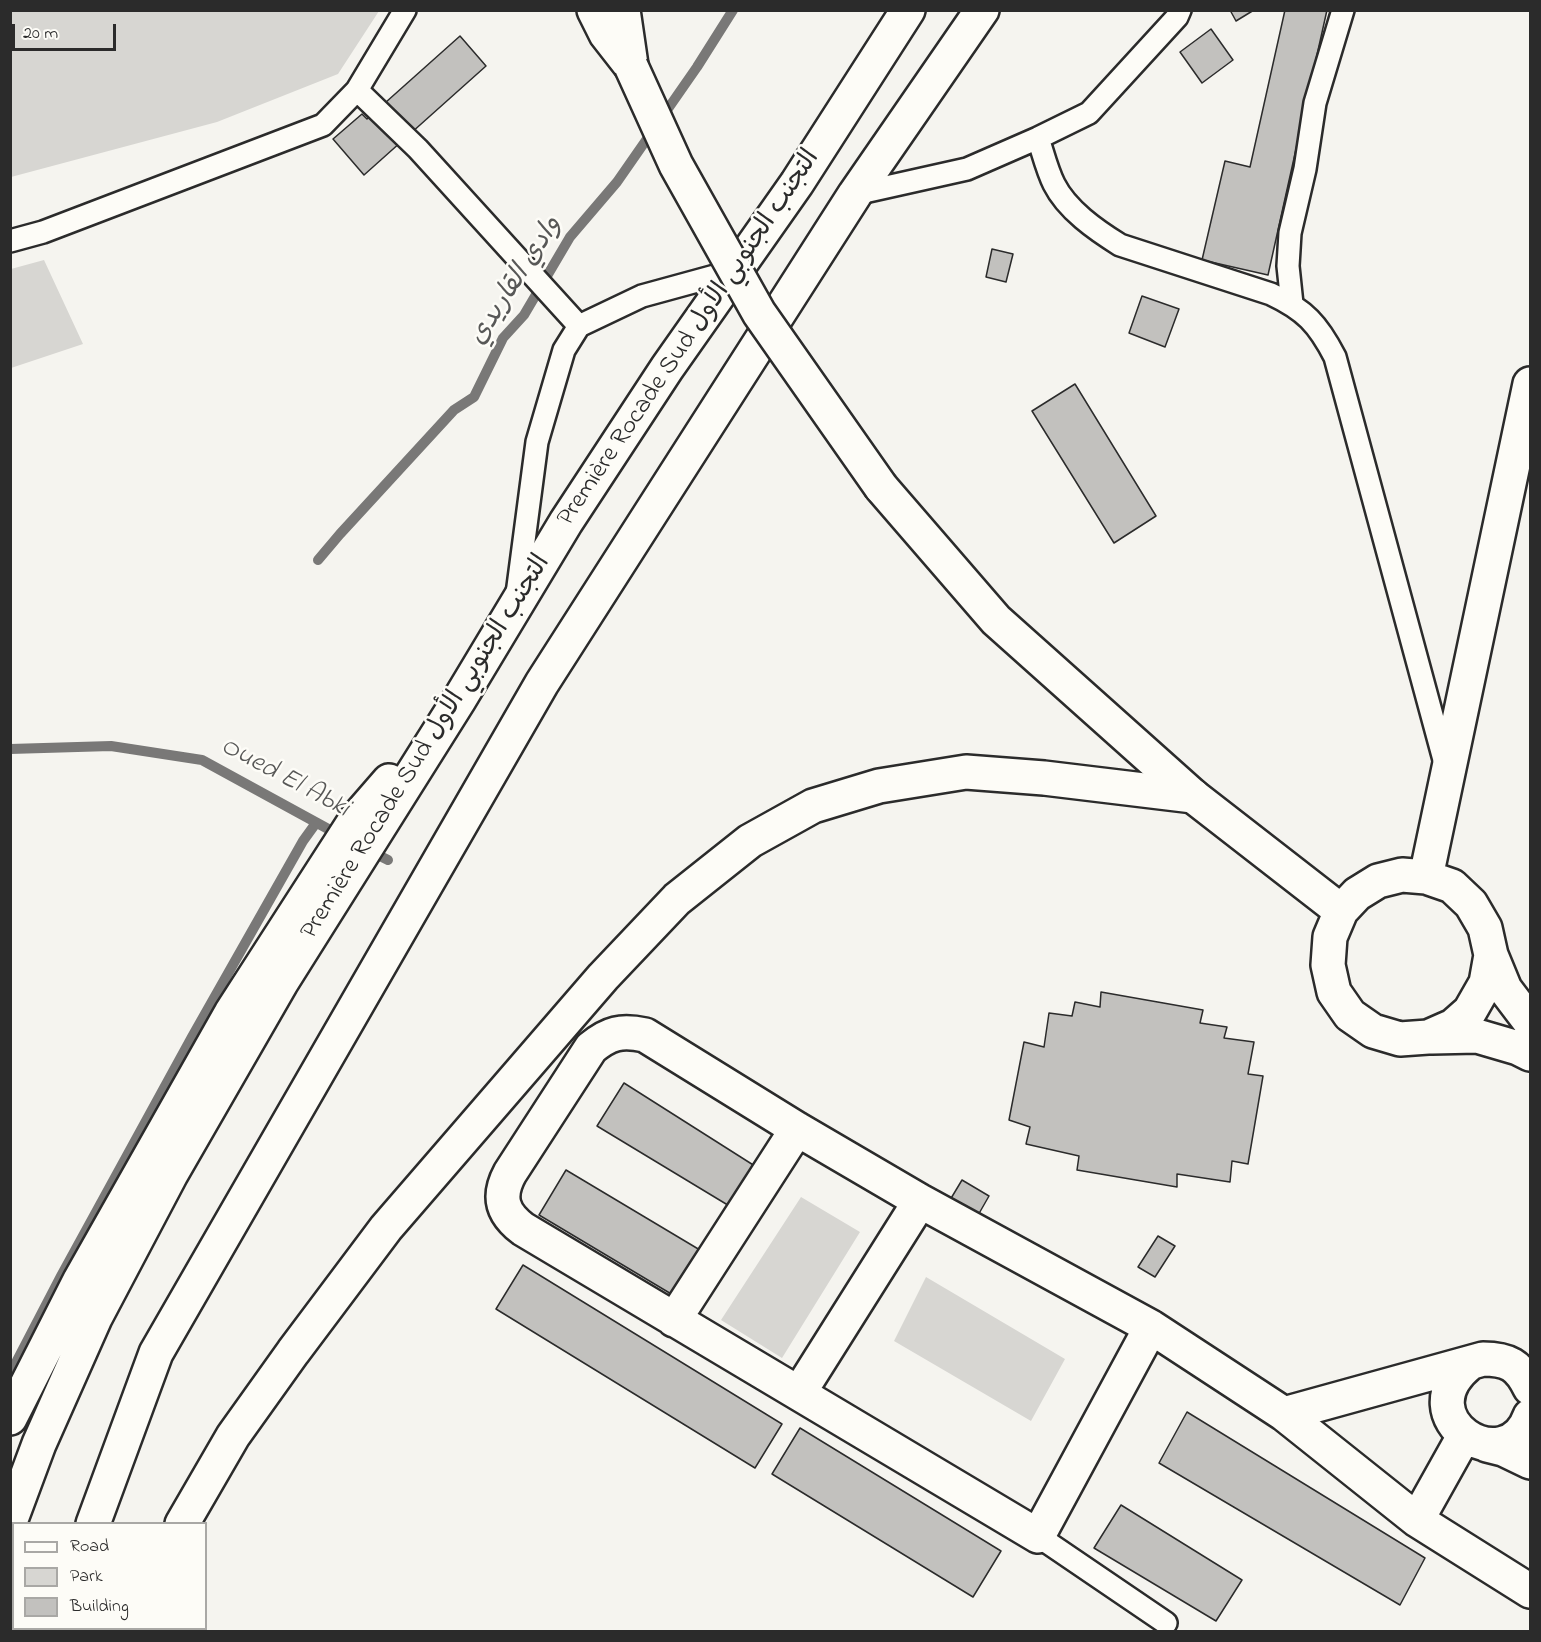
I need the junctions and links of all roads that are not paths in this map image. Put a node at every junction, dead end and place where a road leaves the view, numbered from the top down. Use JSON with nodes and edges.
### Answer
{"nodes":[{"id":1,"x":405,"y":10,"type":"edge"},
{"id":2,"x":594,"y":10,"type":"edge"},
{"id":3,"x":623,"y":10,"type":"edge"},
{"id":4,"x":891,"y":10,"type":"edge"},
{"id":5,"x":908,"y":10,"type":"edge"},
{"id":6,"x":982,"y":10,"type":"edge"},
{"id":7,"x":1180,"y":10,"type":"edge"},
{"id":8,"x":1343,"y":10,"type":"edge"},
{"id":9,"x":876,"y":58,"type":"junction"},
{"id":10,"x":631,"y":66,"type":"junction"},
{"id":11,"x":357,"y":90,"type":"junction"},
{"id":12,"x":1038,"y":138,"type":"junction"},
{"id":13,"x":855,"y":194,"type":"junction"},
{"id":14,"x":10,"y":241,"type":"edge"},
{"id":15,"x":737,"y":270,"type":"junction"},
{"id":16,"x":1292,"y":304,"type":"junction"},
{"id":17,"x":579,"y":326,"type":"junction"},
{"id":18,"x":1530,"y":384,"type":"edge"},
{"id":19,"x":515,"y":606,"type":"junction"},
{"id":20,"x":459,"y":700,"type":"junction"},
{"id":21,"x":1448,"y":775,"type":"junction"},
{"id":22,"x":1193,"y":796,"type":"junction"},
{"id":23,"x":1426,"y":877,"type":"junction"},
{"id":24,"x":1341,"y":911,"type":"junction"},
{"id":25,"x":1491,"y":955,"type":"junction"},
{"id":26,"x":1530,"y":1022,"type":"edge"},
{"id":27,"x":1428,"y":1037,"type":"junction"},
{"id":28,"x":1530,"y":1054,"type":"edge"},
{"id":29,"x":798,"y":1129,"type":"junction"},
{"id":30,"x":920,"y":1201,"type":"junction"},
{"id":31,"x":674,"y":1320,"type":"junction"},
{"id":32,"x":1151,"y":1327,"type":"junction"},
{"id":33,"x":1530,"y":1359,"type":"edge"},
{"id":34,"x":1484,"y":1362,"type":"junction"},
{"id":35,"x":1530,"y":1388,"type":"edge"},
{"id":36,"x":799,"y":1393,"type":"junction"},
{"id":37,"x":1284,"y":1414,"type":"junction"},
{"id":38,"x":10,"y":1418,"type":"edge"},
{"id":39,"x":1530,"y":1419,"type":"edge"},
{"id":40,"x":1476,"y":1440,"type":"junction"},
{"id":41,"x":1530,"y":1462,"type":"edge"},
{"id":42,"x":1417,"y":1520,"type":"junction"},
{"id":43,"x":10,"y":1522,"type":"edge"},
{"id":44,"x":94,"y":1522,"type":"edge"},
{"id":45,"x":183,"y":1522,"type":"edge"},
{"id":46,"x":1038,"y":1536,"type":"junction"},
{"id":47,"x":1530,"y":1591,"type":"edge"},
{"id":48,"x":1166,"y":1623,"type":"dead end"}],
"edges":[{"from":1,"to":11,"type":"lane"},
{"from":2,"to":10,"type":"main road"},
{"from":3,"to":10,"type":"main road"},
{"from":4,"to":9,"type":"main road"},
{"from":5,"to":9,"type":"main road","name":"Première Rocade Sud التجنب الجنوبي الأول"},
{"from":6,"to":13,"type":"main road"},
{"from":7,"to":12,"type":"lane"},
{"from":8,"to":16,"type":"lane"},
{"from":9,"to":15,"type":"main road","name":"Première Rocade Sud التجنب الجنوبي الأول"},
{"from":10,"to":22,"type":"main road","bridge":true},
{"from":11,"to":14,"type":"lane"},
{"from":11,"to":17,"type":"lane"},
{"from":12,"to":13,"type":"lane"},
{"from":12,"to":16,"type":"lane"},
{"from":13,"to":44,"type":"main road"},
{"from":15,"to":17,"type":"lane"},
{"from":15,"to":19,"type":"main road","name":"Première Rocade Sud التجنب الجنوبي الأول"},
{"from":16,"to":21,"type":"lane"},
{"from":17,"to":19,"type":"lane"},
{"from":18,"to":21,"type":"main road"},
{"from":19,"to":20,"type":"main road","name":"Première Rocade Sud التجنب الجنوبي الأول"},
{"from":20,"to":38,"type":"main road"},
{"from":20,"to":43,"type":"main road","name":"Première Rocade Sud التجنب الجنوبي الأول"},
{"from":21,"to":23,"type":"main road"},
{"from":22,"to":24,"type":"main road"},
{"from":22,"to":45,"type":"main road"},
{"from":23,"to":24,"type":"main road"},
{"from":23,"to":25,"type":"main road"},
{"from":24,"to":27,"type":"main road"},
{"from":25,"to":26,"type":"main road"},
{"from":25,"to":27,"type":"main road"},
{"from":27,"to":28,"type":"main road"},
{"from":29,"to":30,"type":"main road"},
{"from":29,"to":31,"type":"main road"},
{"from":29,"to":31,"type":"main road"},
{"from":30,"to":32,"type":"main road"},
{"from":30,"to":36,"type":"main road"},
{"from":31,"to":36,"type":"main road"},
{"from":32,"to":37,"type":"main road"},
{"from":32,"to":46,"type":"main road"},
{"from":33,"to":34,"type":"main road"},
{"from":34,"to":35,"type":"main road"},
{"from":34,"to":37,"type":"main road"},
{"from":34,"to":40,"type":"main road"},
{"from":36,"to":46,"type":"main road"},
{"from":37,"to":42,"type":"main road"},
{"from":39,"to":40,"type":"main road"},
{"from":40,"to":41,"type":"main road"},
{"from":40,"to":42,"type":"main road"},
{"from":42,"to":47,"type":"main road"},
{"from":46,"to":48,"type":"lane"}]}
